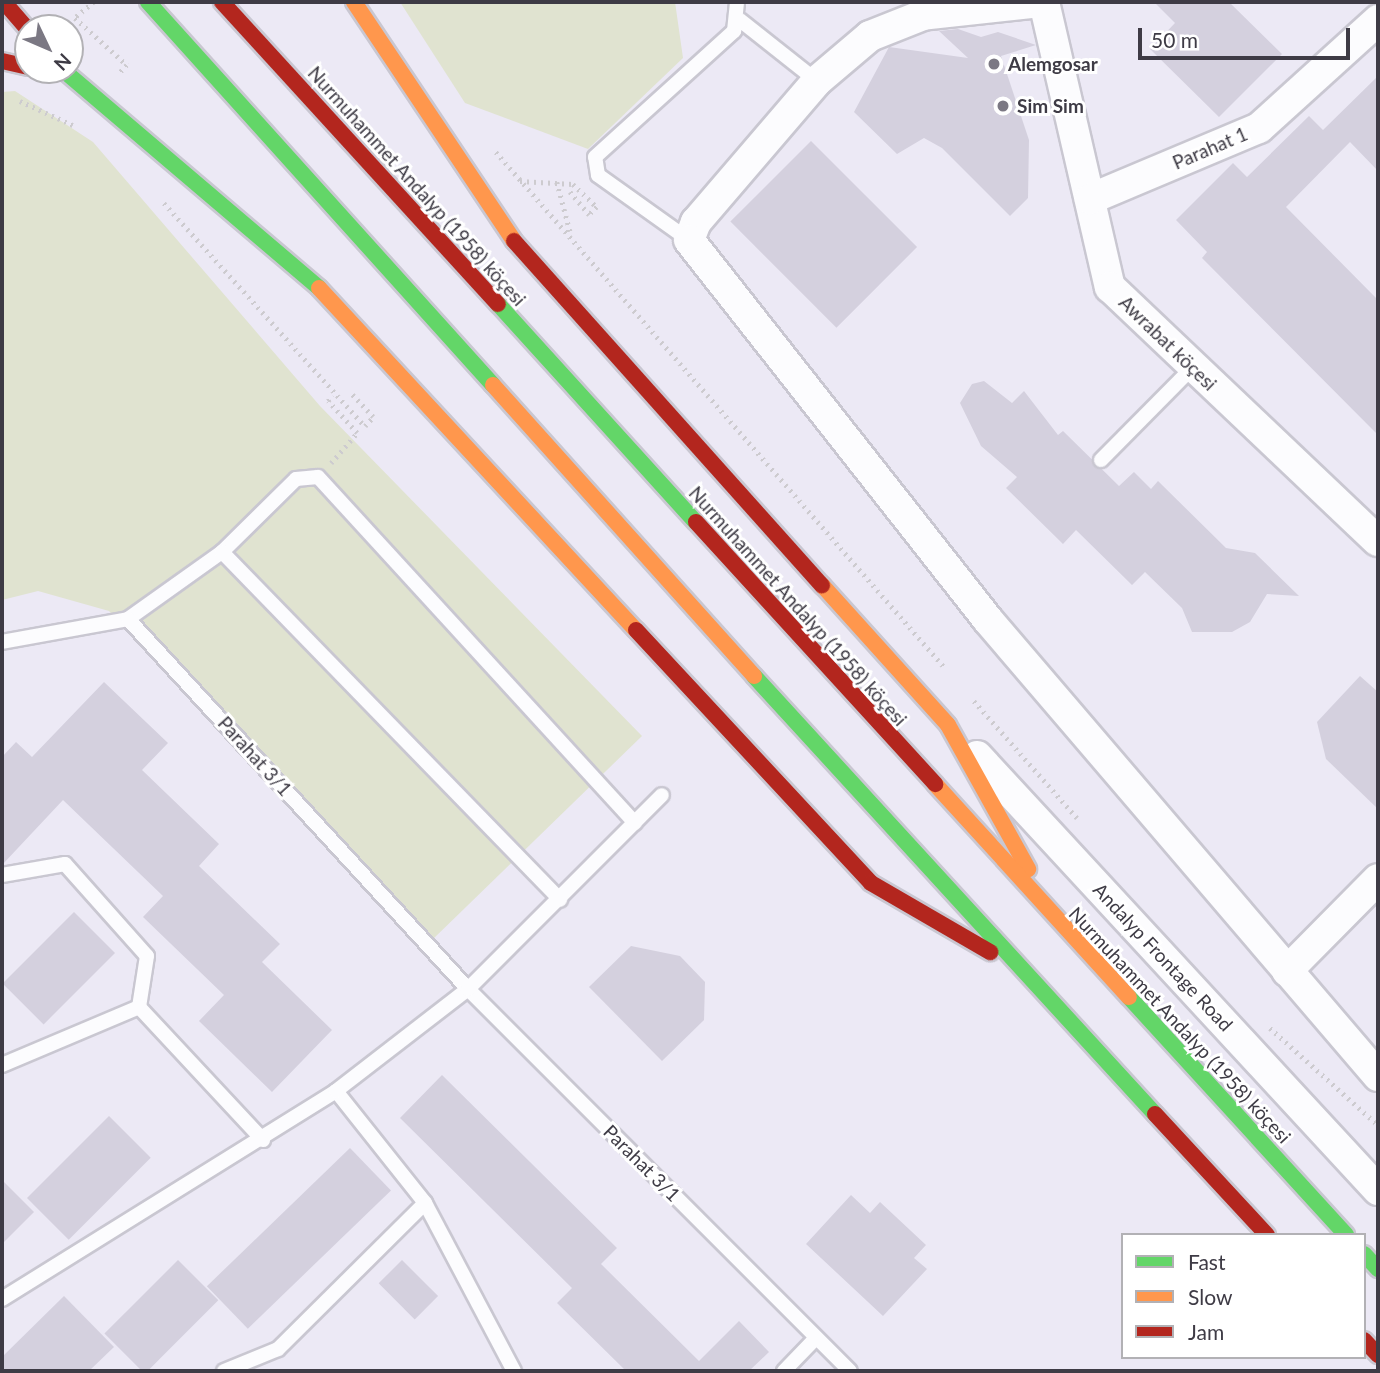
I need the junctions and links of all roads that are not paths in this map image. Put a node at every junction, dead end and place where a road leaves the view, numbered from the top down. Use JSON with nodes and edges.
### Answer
{"nodes":[{"id":1,"x":148,"y":2,"type":"edge"},
{"id":2,"x":222,"y":2,"type":"edge"},
{"id":3,"x":354,"y":2,"type":"edge"},
{"id":4,"x":737,"y":2,"type":"edge"},
{"id":5,"x":1042,"y":2,"type":"edge"},
{"id":6,"x":740,"y":20,"type":"junction"},
{"id":7,"x":1375,"y":30,"type":"edge"},
{"id":8,"x":817,"y":81,"type":"junction"},
{"id":9,"x":78,"y":84,"type":"edge"},
{"id":10,"x":1090,"y":199,"type":"junction"},
{"id":11,"x":689,"y":240,"type":"junction"},
{"id":12,"x":1192,"y":368,"type":"junction"},
{"id":13,"x":1101,"y":460,"type":"dead end"},
{"id":14,"x":1378,"y":541,"type":"edge"},
{"id":15,"x":222,"y":552,"type":"junction"},
{"id":16,"x":128,"y":619,"type":"junction"},
{"id":17,"x":2,"y":642,"type":"edge"},
{"id":18,"x":948,"y":725,"type":"junction"},
{"id":19,"x":663,"y":795,"type":"dead end"},
{"id":20,"x":635,"y":823,"type":"junction"},
{"id":21,"x":2,"y":875,"type":"edge"},
{"id":22,"x":1378,"y":879,"type":"edge"},
{"id":23,"x":560,"y":900,"type":"junction"},
{"id":24,"x":1063,"y":932,"type":"junction"},
{"id":25,"x":1023,"y":971,"type":"junction"},
{"id":26,"x":1287,"y":971,"type":"junction"},
{"id":27,"x":468,"y":989,"type":"junction"},
{"id":28,"x":139,"y":1007,"type":"junction"},
{"id":29,"x":2,"y":1065,"type":"edge"},
{"id":30,"x":1378,"y":1076,"type":"edge"},
{"id":31,"x":336,"y":1091,"type":"junction"},
{"id":32,"x":264,"y":1140,"type":"junction"},
{"id":33,"x":1378,"y":1190,"type":"edge"},
{"id":34,"x":425,"y":1203,"type":"junction"},
{"id":35,"x":1265,"y":1233,"type":"edge"},
{"id":36,"x":1344,"y":1233,"type":"edge"},
{"id":37,"x":1366,"y":1256,"type":"edge"},
{"id":38,"x":1378,"y":1269,"type":"edge"},
{"id":39,"x":2,"y":1299,"type":"edge"},
{"id":40,"x":816,"y":1338,"type":"junction"},
{"id":41,"x":1366,"y":1342,"type":"edge"},
{"id":42,"x":1378,"y":1355,"type":"edge"},
{"id":43,"x":508,"y":1370,"type":"edge"},
{"id":44,"x":225,"y":1371,"type":"edge"},
{"id":45,"x":784,"y":1371,"type":"edge"},
{"id":46,"x":850,"y":1371,"type":"edge"}],
"edges":[{"from":1,"to":25,"type":"main road"},
{"from":2,"to":24,"type":"main road","name":"Nurmuhammet Andalyp (1958) köçesi"},
{"from":3,"to":18,"type":"main road"},
{"from":4,"to":6,"type":"lane"},
{"from":5,"to":8,"type":"street"},
{"from":5,"to":10,"type":"street","name":"Awrabat köçesi"},
{"from":6,"to":8,"type":"lane"},
{"from":6,"to":11,"type":"lane"},
{"from":7,"to":10,"type":"street","name":"Parahat 1"},
{"from":8,"to":11,"type":"street"},
{"from":9,"to":25,"type":"main road"},
{"from":10,"to":12,"type":"street","name":"Awrabat köçesi"},
{"from":11,"to":26,"type":"street"},
{"from":12,"to":13,"type":"lane"},
{"from":12,"to":14,"type":"street","name":"Awrabat köçesi"},
{"from":15,"to":16,"type":"lane"},
{"from":15,"to":20,"type":"lane"},
{"from":15,"to":23,"type":"lane"},
{"from":16,"to":17,"type":"lane"},
{"from":16,"to":27,"type":"lane","name":"Parahat 3/1"},
{"from":18,"to":24,"type":"main road"},
{"from":18,"to":33,"type":"street","name":"Andalyp Frontage Road"},
{"from":19,"to":20,"type":"lane"},
{"from":20,"to":23,"type":"lane"},
{"from":21,"to":28,"type":"lane"},
{"from":22,"to":26,"type":"street"},
{"from":23,"to":27,"type":"lane"},
{"from":24,"to":36,"type":"main road","name":"Nurmuhammet Andalyp (1958) köçesi"},
{"from":25,"to":35,"type":"main road"},
{"from":26,"to":30,"type":"street"},
{"from":27,"to":31,"type":"lane"},
{"from":27,"to":40,"type":"lane","name":"Parahat 3/1"},
{"from":28,"to":29,"type":"lane"},
{"from":28,"to":32,"type":"lane"},
{"from":31,"to":32,"type":"lane"},
{"from":31,"to":34,"type":"lane"},
{"from":32,"to":39,"type":"lane"},
{"from":34,"to":43,"type":"lane"},
{"from":34,"to":44,"type":"lane"},
{"from":37,"to":38,"type":"main road"},
{"from":40,"to":45,"type":"lane"},
{"from":40,"to":46,"type":"lane","name":"Parahat 3/1"},
{"from":41,"to":42,"type":"main road"}]}
